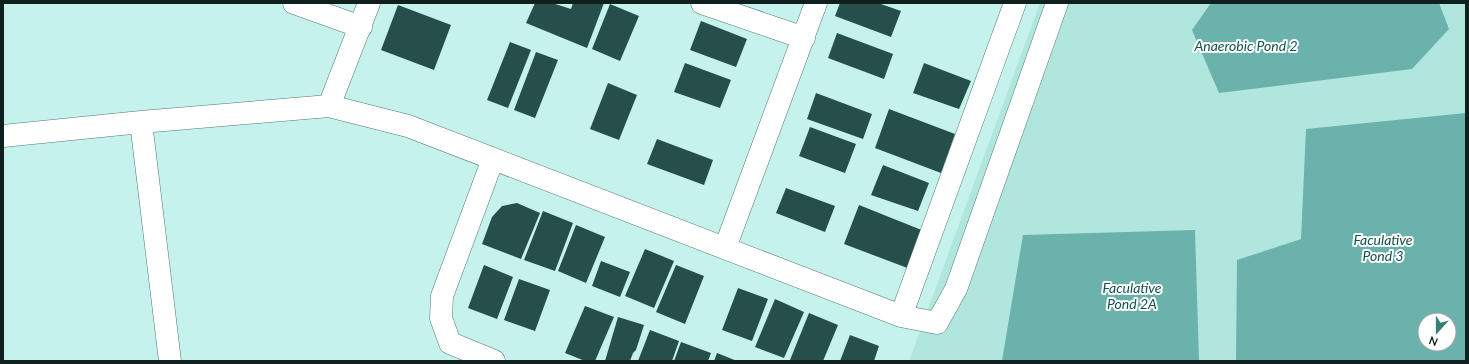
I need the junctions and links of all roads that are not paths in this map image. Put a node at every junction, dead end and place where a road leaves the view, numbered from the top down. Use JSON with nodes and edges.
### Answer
{"nodes":[{"id":1,"x":294,"y":3,"type":"edge"},
{"id":2,"x":369,"y":3,"type":"edge"},
{"id":3,"x":702,"y":3,"type":"edge"},
{"id":4,"x":816,"y":3,"type":"edge"},
{"id":5,"x":1015,"y":3,"type":"edge"},
{"id":6,"x":1057,"y":3,"type":"edge"},
{"id":7,"x":361,"y":27,"type":"junction"},
{"id":8,"x":804,"y":38,"type":"junction"},
{"id":9,"x":329,"y":106,"type":"junction"},
{"id":10,"x":142,"y":122,"type":"junction"},
{"id":11,"x":3,"y":136,"type":"edge"},
{"id":12,"x":493,"y":159,"type":"junction"},
{"id":13,"x":725,"y":248,"type":"junction"},
{"id":14,"x":901,"y":316,"type":"junction"},
{"id":15,"x":170,"y":361,"type":"edge"},
{"id":16,"x":494,"y":361,"type":"edge"}],
"edges":[{"from":1,"to":7,"type":"street"},
{"from":2,"to":7,"type":"street"},
{"from":3,"to":8,"type":"street"},
{"from":4,"to":8,"type":"street"},
{"from":5,"to":14,"type":"street"},
{"from":6,"to":14,"type":"street"},
{"from":7,"to":9,"type":"street"},
{"from":8,"to":13,"type":"street"},
{"from":9,"to":10,"type":"street"},
{"from":9,"to":12,"type":"street"},
{"from":10,"to":11,"type":"street"},
{"from":10,"to":15,"type":"street"},
{"from":12,"to":13,"type":"street"},
{"from":12,"to":16,"type":"street"},
{"from":13,"to":14,"type":"street"}]}
